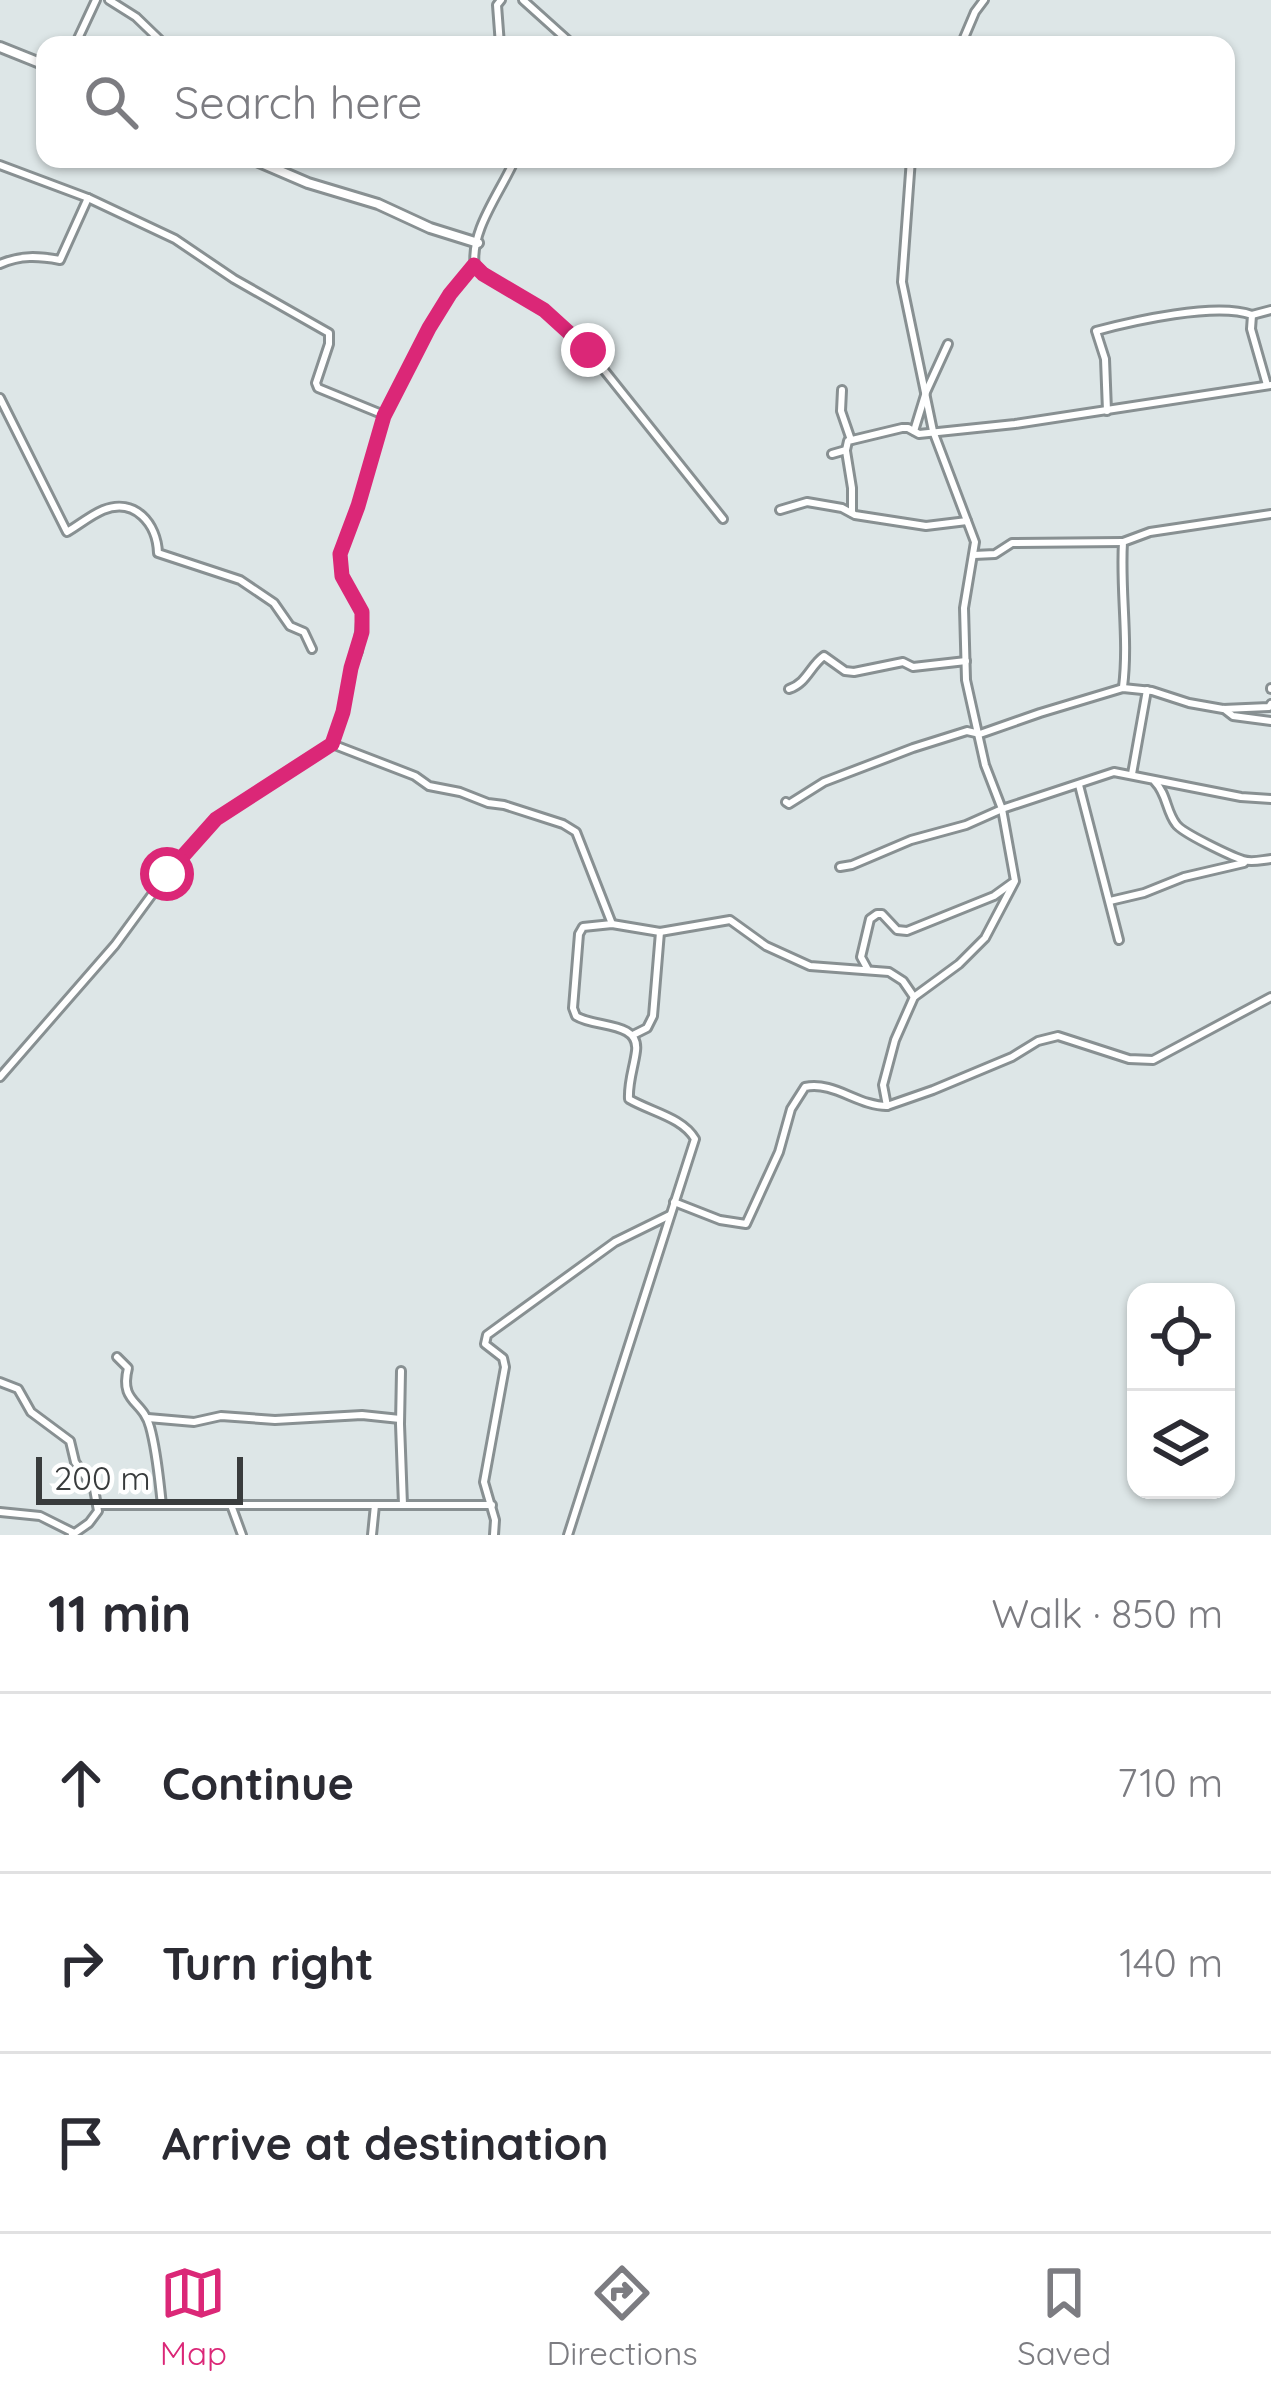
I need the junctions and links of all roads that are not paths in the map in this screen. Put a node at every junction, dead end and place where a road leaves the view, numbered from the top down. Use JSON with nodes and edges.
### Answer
{"nodes":[{"id":1,"x":96,"y":0,"type":"edge"},
{"id":2,"x":109,"y":0,"type":"edge"},
{"id":3,"x":501,"y":0,"type":"edge"},
{"id":4,"x":523,"y":0,"type":"edge"},
{"id":5,"x":984,"y":0,"type":"edge"},
{"id":6,"x":79,"y":36,"type":"edge"},
{"id":7,"x":156,"y":36,"type":"edge"},
{"id":8,"x":499,"y":36,"type":"edge"},
{"id":9,"x":563,"y":36,"type":"edge"},
{"id":10,"x":965,"y":36,"type":"edge"},
{"id":11,"x":0,"y":47,"type":"edge"},
{"id":12,"x":36,"y":61,"type":"edge"},
{"id":13,"x":0,"y":164,"type":"edge"},
{"id":14,"x":273,"y":168,"type":"edge"},
{"id":15,"x":511,"y":168,"type":"edge"},
{"id":16,"x":910,"y":168,"type":"edge"},
{"id":17,"x":88,"y":197,"type":"junction"},
{"id":18,"x":478,"y":243,"type":"junction"},
{"id":19,"x":0,"y":264,"type":"edge"},
{"id":20,"x":474,"y":265,"type":"junction"},
{"id":21,"x":1271,"y":310,"type":"edge"},
{"id":22,"x":1252,"y":315,"type":"junction"},
{"id":23,"x":948,"y":344,"type":"dead end"},
{"id":24,"x":1269,"y":385,"type":"edge"},
{"id":25,"x":842,"y":390,"type":"dead end"},
{"id":26,"x":926,"y":392,"type":"junction"},
{"id":27,"x":0,"y":398,"type":"edge"},
{"id":28,"x":1107,"y":410,"type":"junction"},
{"id":29,"x":384,"y":416,"type":"junction"},
{"id":30,"x":914,"y":431,"type":"junction"},
{"id":31,"x":933,"y":431,"type":"junction"},
{"id":32,"x":851,"y":440,"type":"junction"},
{"id":33,"x":846,"y":450,"type":"junction"},
{"id":34,"x":832,"y":454,"type":"dead end"},
{"id":35,"x":780,"y":510,"type":"dead end"},
{"id":36,"x":852,"y":513,"type":"junction"},
{"id":37,"x":1271,"y":514,"type":"edge"},
{"id":38,"x":724,"y":519,"type":"dead end"},
{"id":39,"x":967,"y":520,"type":"junction"},
{"id":40,"x":1124,"y":542,"type":"junction"},
{"id":41,"x":974,"y":555,"type":"junction"},
{"id":42,"x":312,"y":649,"type":"dead end"},
{"id":43,"x":966,"y":661,"type":"junction"},
{"id":44,"x":1123,"y":688,"type":"junction"},
{"id":45,"x":789,"y":689,"type":"dead end"},
{"id":46,"x":1147,"y":690,"type":"junction"},
{"id":47,"x":1271,"y":704,"type":"edge"},
{"id":48,"x":1223,"y":709,"type":"junction"},
{"id":49,"x":1271,"y":722,"type":"edge"},
{"id":50,"x":980,"y":734,"type":"junction"},
{"id":51,"x":332,"y":744,"type":"junction"},
{"id":52,"x":1132,"y":774,"type":"junction"},
{"id":53,"x":1147,"y":777,"type":"junction"},
{"id":54,"x":1079,"y":785,"type":"junction"},
{"id":55,"x":1271,"y":799,"type":"edge"},
{"id":56,"x":786,"y":802,"type":"dead end"},
{"id":57,"x":1002,"y":809,"type":"junction"},
{"id":58,"x":1271,"y":859,"type":"edge"},
{"id":59,"x":1247,"y":862,"type":"junction"},
{"id":60,"x":840,"y":867,"type":"dead end"},
{"id":61,"x":1015,"y":881,"type":"junction"},
{"id":62,"x":1110,"y":901,"type":"junction"},
{"id":63,"x":612,"y":924,"type":"junction"},
{"id":64,"x":660,"y":932,"type":"junction"},
{"id":65,"x":1119,"y":940,"type":"dead end"},
{"id":66,"x":868,"y":970,"type":"junction"},
{"id":67,"x":914,"y":997,"type":"junction"},
{"id":68,"x":1271,"y":997,"type":"edge"},
{"id":69,"x":634,"y":1035,"type":"junction"},
{"id":70,"x":0,"y":1077,"type":"edge"},
{"id":71,"x":887,"y":1106,"type":"junction"},
{"id":72,"x":674,"y":1202,"type":"junction"},
{"id":73,"x":670,"y":1214,"type":"junction"},
{"id":74,"x":117,"y":1357,"type":"dead end"},
{"id":75,"x":401,"y":1371,"type":"dead end"},
{"id":76,"x":0,"y":1382,"type":"edge"},
{"id":77,"x":148,"y":1418,"type":"junction"},
{"id":78,"x":400,"y":1419,"type":"junction"},
{"id":79,"x":98,"y":1504,"type":"junction"},
{"id":80,"x":162,"y":1505,"type":"junction"},
{"id":81,"x":231,"y":1505,"type":"junction"},
{"id":82,"x":375,"y":1505,"type":"junction"},
{"id":83,"x":403,"y":1505,"type":"junction"},
{"id":84,"x":492,"y":1505,"type":"junction"},
{"id":85,"x":0,"y":1512,"type":"edge"},
{"id":86,"x":73,"y":1534,"type":"edge"},
{"id":87,"x":242,"y":1535,"type":"edge"},
{"id":88,"x":372,"y":1535,"type":"edge"},
{"id":89,"x":494,"y":1535,"type":"edge"},
{"id":90,"x":568,"y":1535,"type":"edge"}],
"edges":[{"from":1,"to":6,"type":"street"},
{"from":2,"to":7,"type":"street"},
{"from":3,"to":8,"type":"street"},
{"from":4,"to":9,"type":"street"},
{"from":5,"to":10,"type":"street"},
{"from":11,"to":12,"type":"street"},
{"from":13,"to":17,"type":"street"},
{"from":14,"to":18,"type":"street"},
{"from":15,"to":18,"type":"street"},
{"from":16,"to":26,"type":"street"},
{"from":17,"to":19,"type":"street"},
{"from":17,"to":29,"type":"street"},
{"from":18,"to":20,"type":"street"},
{"from":20,"to":29,"type":"street"},
{"from":20,"to":38,"type":"street"},
{"from":21,"to":22,"type":"street"},
{"from":22,"to":24,"type":"street"},
{"from":22,"to":28,"type":"street"},
{"from":23,"to":26,"type":"street"},
{"from":24,"to":28,"type":"street"},
{"from":25,"to":32,"type":"street"},
{"from":26,"to":30,"type":"street"},
{"from":26,"to":31,"type":"street"},
{"from":27,"to":42,"type":"street"},
{"from":28,"to":31,"type":"street"},
{"from":29,"to":51,"type":"street"},
{"from":30,"to":31,"type":"street"},
{"from":30,"to":32,"type":"street"},
{"from":31,"to":39,"type":"street"},
{"from":32,"to":33,"type":"street"},
{"from":33,"to":34,"type":"street"},
{"from":33,"to":36,"type":"street"},
{"from":35,"to":36,"type":"street"},
{"from":36,"to":39,"type":"street"},
{"from":37,"to":40,"type":"street"},
{"from":39,"to":41,"type":"street"},
{"from":40,"to":41,"type":"street"},
{"from":40,"to":44,"type":"street"},
{"from":41,"to":43,"type":"street"},
{"from":43,"to":45,"type":"street"},
{"from":43,"to":50,"type":"street"},
{"from":44,"to":46,"type":"street"},
{"from":44,"to":50,"type":"street"},
{"from":46,"to":48,"type":"street"},
{"from":46,"to":52,"type":"street"},
{"from":47,"to":48,"type":"street"},
{"from":48,"to":49,"type":"street"},
{"from":50,"to":56,"type":"street"},
{"from":50,"to":57,"type":"street"},
{"from":51,"to":63,"type":"street"},
{"from":51,"to":70,"type":"street"},
{"from":52,"to":53,"type":"street"},
{"from":52,"to":54,"type":"street"},
{"from":53,"to":55,"type":"street"},
{"from":53,"to":59,"type":"street"},
{"from":54,"to":57,"type":"street"},
{"from":54,"to":62,"type":"street"},
{"from":57,"to":60,"type":"street"},
{"from":57,"to":61,"type":"street"},
{"from":58,"to":59,"type":"street"},
{"from":59,"to":62,"type":"street"},
{"from":61,"to":66,"type":"street"},
{"from":61,"to":67,"type":"street"},
{"from":62,"to":65,"type":"street"},
{"from":63,"to":64,"type":"street"},
{"from":63,"to":69,"type":"street"},
{"from":64,"to":66,"type":"street"},
{"from":64,"to":69,"type":"street"},
{"from":66,"to":67,"type":"street"},
{"from":67,"to":71,"type":"street"},
{"from":68,"to":71,"type":"street"},
{"from":69,"to":72,"type":"street"},
{"from":71,"to":72,"type":"street"},
{"from":72,"to":73,"type":"street"},
{"from":73,"to":84,"type":"street"},
{"from":73,"to":90,"type":"street"},
{"from":74,"to":77,"type":"street"},
{"from":75,"to":78,"type":"street"},
{"from":76,"to":79,"type":"street"},
{"from":77,"to":78,"type":"street"},
{"from":77,"to":80,"type":"street"},
{"from":78,"to":83,"type":"street"},
{"from":79,"to":80,"type":"street"},
{"from":79,"to":86,"type":"street"},
{"from":80,"to":81,"type":"street"},
{"from":81,"to":82,"type":"street"},
{"from":81,"to":87,"type":"street"},
{"from":82,"to":83,"type":"street"},
{"from":82,"to":88,"type":"street"},
{"from":83,"to":84,"type":"street"},
{"from":84,"to":89,"type":"street"},
{"from":85,"to":86,"type":"street"}]}
